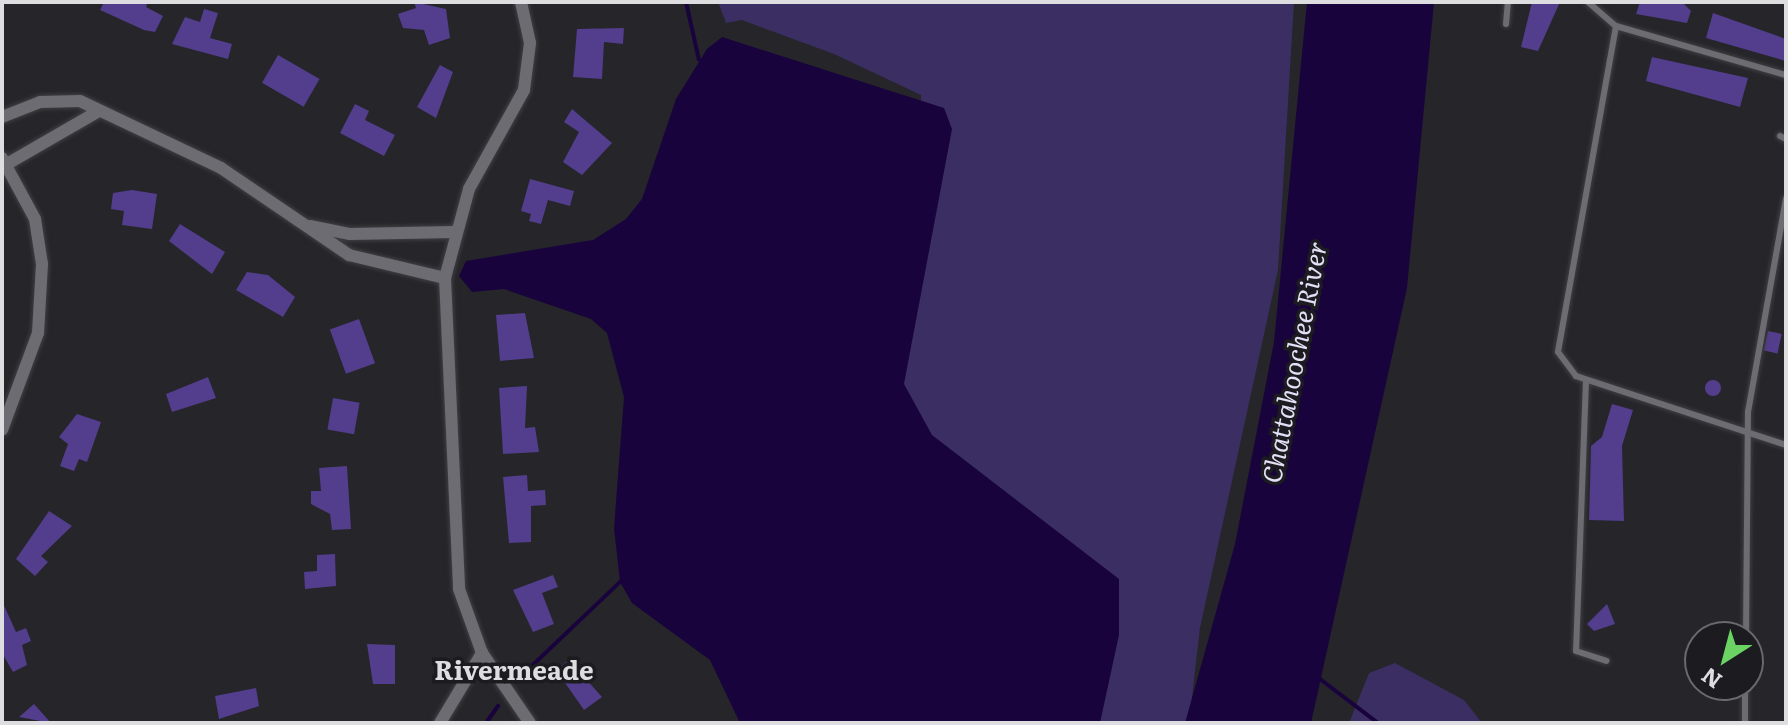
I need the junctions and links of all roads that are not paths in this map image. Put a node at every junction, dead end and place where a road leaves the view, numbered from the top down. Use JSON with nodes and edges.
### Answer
{"nodes":[{"id":1,"x":521,"y":2,"type":"edge"},
{"id":2,"x":1508,"y":2,"type":"edge"},
{"id":3,"x":1588,"y":2,"type":"edge"},
{"id":4,"x":1506,"y":24,"type":"dead end"},
{"id":5,"x":1616,"y":26,"type":"junction"},
{"id":6,"x":1786,"y":75,"type":"edge"},
{"id":7,"x":97,"y":112,"type":"junction"},
{"id":8,"x":2,"y":117,"type":"edge"},
{"id":9,"x":4,"y":161,"type":"edge"},
{"id":10,"x":1786,"y":198,"type":"edge"},
{"id":11,"x":310,"y":226,"type":"junction"},
{"id":12,"x":453,"y":232,"type":"junction"},
{"id":13,"x":445,"y":278,"type":"junction"},
{"id":14,"x":1586,"y":380,"type":"junction"},
{"id":15,"x":2,"y":430,"type":"edge"},
{"id":16,"x":1748,"y":437,"type":"junction"},
{"id":17,"x":1786,"y":445,"type":"edge"},
{"id":18,"x":1746,"y":621,"type":"edge"},
{"id":19,"x":482,"y":653,"type":"junction"},
{"id":20,"x":1606,"y":661,"type":"dead end"},
{"id":21,"x":1745,"y":701,"type":"edge"},
{"id":22,"x":440,"y":723,"type":"edge"},
{"id":23,"x":530,"y":723,"type":"edge"},
{"id":24,"x":1745,"y":723,"type":"edge"}],
"edges":[{"from":1,"to":12,"type":"street"},
{"from":2,"to":4,"type":"lane"},
{"from":3,"to":5,"type":"lane"},
{"from":5,"to":6,"type":"lane"},
{"from":5,"to":14,"type":"lane"},
{"from":7,"to":8,"type":"street"},
{"from":7,"to":9,"type":"street"},
{"from":7,"to":11,"type":"street"},
{"from":9,"to":15,"type":"street"},
{"from":10,"to":16,"type":"lane"},
{"from":11,"to":12,"type":"street"},
{"from":11,"to":13,"type":"street"},
{"from":12,"to":13,"type":"street"},
{"from":13,"to":19,"type":"street"},
{"from":14,"to":16,"type":"lane"},
{"from":14,"to":20,"type":"lane"},
{"from":16,"to":17,"type":"lane"},
{"from":16,"to":18,"type":"lane"},
{"from":19,"to":22,"type":"street"},
{"from":19,"to":23,"type":"street"},
{"from":21,"to":24,"type":"lane"}]}
